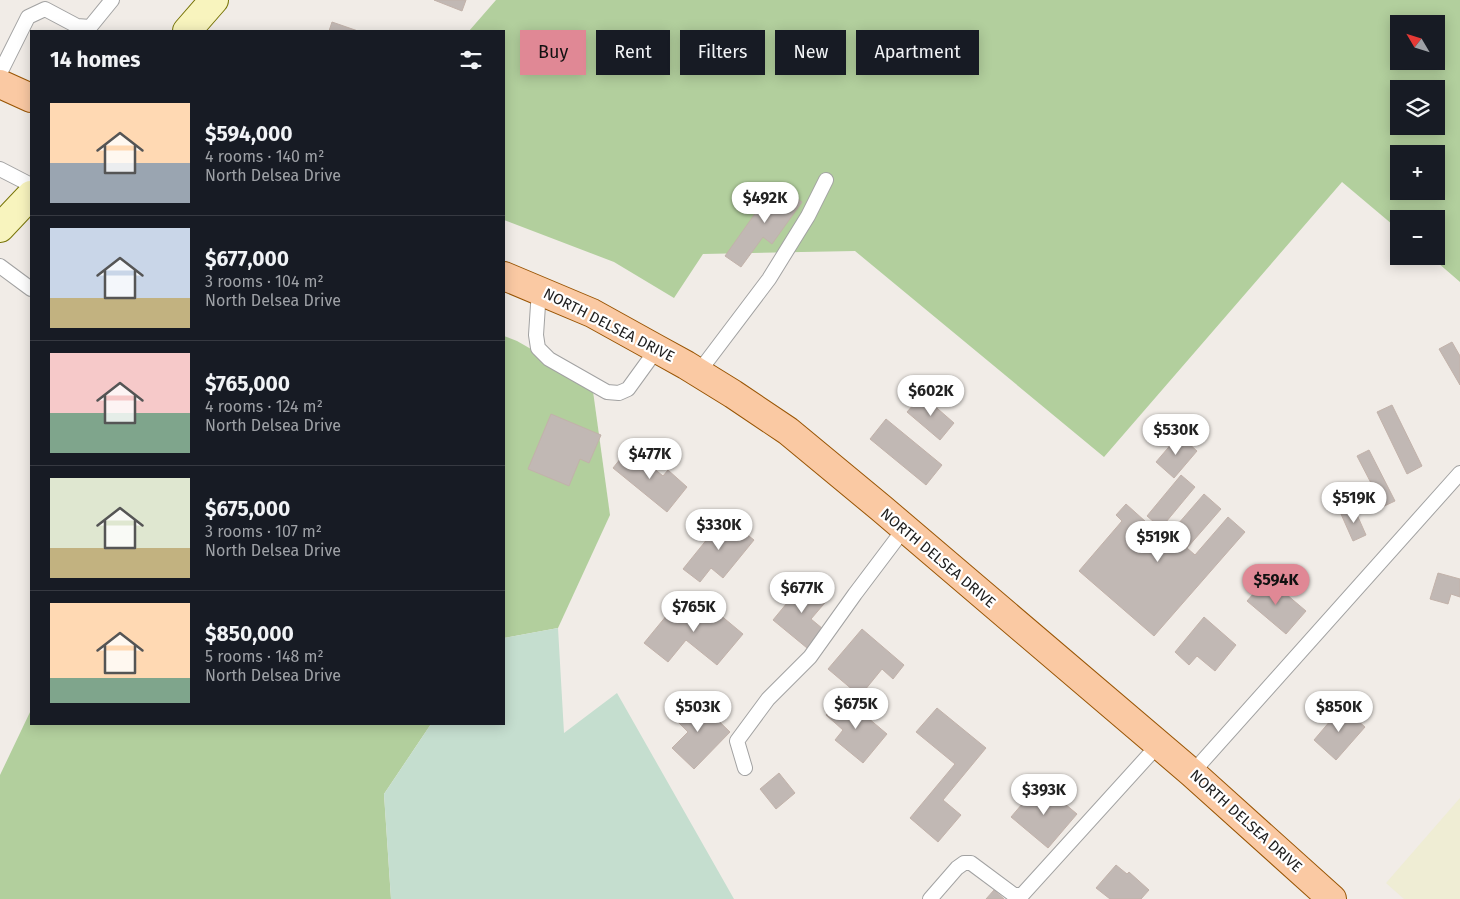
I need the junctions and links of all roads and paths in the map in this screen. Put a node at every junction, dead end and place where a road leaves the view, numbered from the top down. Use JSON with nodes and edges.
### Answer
{"nodes":[{"id":1,"x":112,"y":0,"type":"edge"},
{"id":2,"x":213,"y":0,"type":"edge"},
{"id":3,"x":188,"y":30,"type":"edge"},
{"id":4,"x":0,"y":73,"type":"edge"},
{"id":5,"x":0,"y":84,"type":"edge"},
{"id":6,"x":30,"y":98,"type":"edge"},
{"id":7,"x":0,"y":169,"type":"edge"},
{"id":8,"x":826,"y":180,"type":"dead end"},
{"id":9,"x":30,"y":184,"type":"edge"},
{"id":10,"x":30,"y":196,"type":"edge"},
{"id":11,"x":0,"y":228,"type":"edge"},
{"id":12,"x":0,"y":266,"type":"edge"},
{"id":13,"x":505,"y":276,"type":"edge"},
{"id":14,"x":30,"y":288,"type":"edge"},
{"id":15,"x":538,"y":290,"type":"junction"},
{"id":16,"x":657,"y":349,"type":"junction"},
{"id":17,"x":698,"y":372,"type":"junction"},
{"id":18,"x":1460,"y":473,"type":"edge"},
{"id":19,"x":904,"y":529,"type":"junction"},
{"id":20,"x":1159,"y":744,"type":"junction"},
{"id":21,"x":745,"y":768,"type":"dead end"},
{"id":22,"x":1192,"y":773,"type":"junction"},
{"id":23,"x":930,"y":899,"type":"edge"},
{"id":24,"x":1332,"y":899,"type":"edge"}],
"edges":[{"from":1,"to":4,"type":"lane"},
{"from":2,"to":3,"type":"main road"},
{"from":5,"to":6,"type":"main road"},
{"from":7,"to":9,"type":"lane"},
{"from":8,"to":17,"type":"lane"},
{"from":10,"to":11,"type":"main road"},
{"from":12,"to":14,"type":"lane"},
{"from":13,"to":15,"type":"main road","name":"NORTH DELSEA DRIVE"},
{"from":15,"to":16,"type":"main road","name":"NORTH DELSEA DRIVE"},
{"from":15,"to":16,"type":"lane"},
{"from":16,"to":17,"type":"main road","name":"NORTH DELSEA DRIVE"},
{"from":17,"to":19,"type":"main road","name":"NORTH DELSEA DRIVE"},
{"from":18,"to":22,"type":"lane"},
{"from":19,"to":20,"type":"main road","name":"NORTH DELSEA DRIVE"},
{"from":19,"to":21,"type":"lane"},
{"from":20,"to":22,"type":"main road","name":"NORTH DELSEA DRIVE"},
{"from":20,"to":23,"type":"lane"},
{"from":22,"to":24,"type":"main road","name":"NORTH DELSEA DRIVE"}]}
